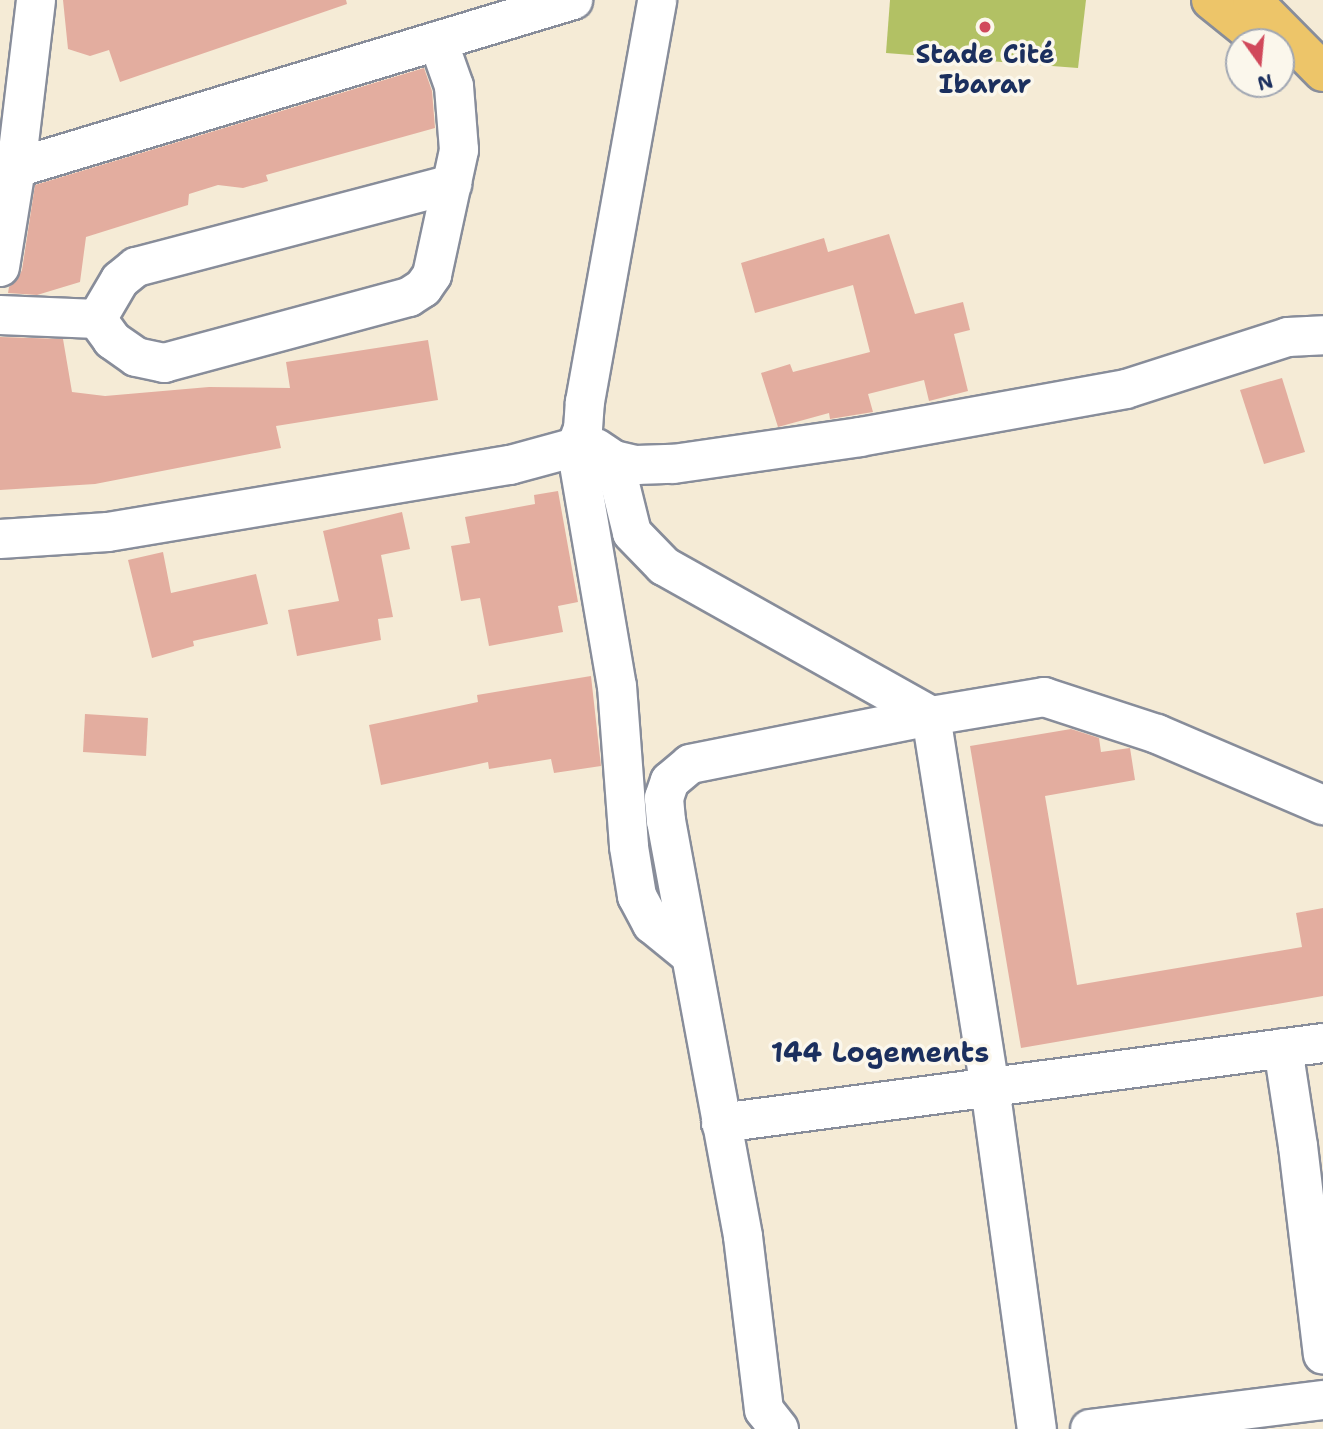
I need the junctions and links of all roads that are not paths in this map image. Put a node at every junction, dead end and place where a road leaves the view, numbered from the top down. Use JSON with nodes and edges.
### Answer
{"nodes":[{"id":1,"x":36,"y":0,"type":"edge"},
{"id":2,"x":657,"y":0,"type":"edge"},
{"id":3,"x":1210,"y":0,"type":"edge"},
{"id":4,"x":1252,"y":0,"type":"edge"},
{"id":5,"x":562,"y":1,"type":"edge"},
{"id":6,"x":1246,"y":28,"type":"edge"},
{"id":7,"x":438,"y":41,"type":"junction"},
{"id":8,"x":1295,"y":67,"type":"edge"},
{"id":9,"x":1323,"y":72,"type":"edge"},
{"id":10,"x":1323,"y":89,"type":"edge"},
{"id":11,"x":16,"y":168,"type":"junction"},
{"id":12,"x":452,"y":184,"type":"junction"},
{"id":13,"x":0,"y":267,"type":"edge"},
{"id":14,"x":0,"y":315,"type":"edge"},
{"id":15,"x":97,"y":318,"type":"junction"},
{"id":16,"x":1323,"y":335,"type":"edge"},
{"id":17,"x":579,"y":438,"type":"junction"},
{"id":18,"x":614,"y":460,"type":"junction"},
{"id":19,"x":0,"y":540,"type":"edge"},
{"id":20,"x":931,"y":716,"type":"junction"},
{"id":21,"x":1323,"y":805,"type":"edge"},
{"id":22,"x":690,"y":955,"type":"junction"},
{"id":23,"x":1323,"y":1043,"type":"edge"},
{"id":24,"x":1283,"y":1048,"type":"junction"},
{"id":25,"x":990,"y":1087,"type":"junction"},
{"id":26,"x":721,"y":1123,"type":"junction"},
{"id":27,"x":1323,"y":1355,"type":"edge"},
{"id":28,"x":1323,"y":1400,"type":"edge"},
{"id":29,"x":779,"y":1429,"type":"edge"},
{"id":30,"x":1037,"y":1429,"type":"edge"},
{"id":31,"x":1090,"y":1429,"type":"edge"}],
"edges":[{"from":1,"to":11,"type":"street"},
{"from":2,"to":17,"type":"street"},
{"from":3,"to":6,"type":"highway"},
{"from":4,"to":9,"type":"highway"},
{"from":5,"to":7,"type":"street"},
{"from":7,"to":11,"type":"street"},
{"from":7,"to":12,"type":"street"},
{"from":8,"to":10,"type":"highway"},
{"from":11,"to":13,"type":"street"},
{"from":12,"to":15,"type":"street"},
{"from":12,"to":15,"type":"street"},
{"from":14,"to":15,"type":"street"},
{"from":16,"to":18,"type":"street"},
{"from":17,"to":18,"type":"street"},
{"from":17,"to":19,"type":"street"},
{"from":17,"to":22,"type":"street"},
{"from":18,"to":20,"type":"street"},
{"from":20,"to":21,"type":"street"},
{"from":20,"to":22,"type":"street"},
{"from":20,"to":25,"type":"street"},
{"from":22,"to":26,"type":"street"},
{"from":23,"to":24,"type":"street"},
{"from":24,"to":25,"type":"street"},
{"from":24,"to":27,"type":"street"},
{"from":25,"to":26,"type":"street"},
{"from":25,"to":30,"type":"street"},
{"from":26,"to":29,"type":"street"},
{"from":28,"to":31,"type":"street"}]}
